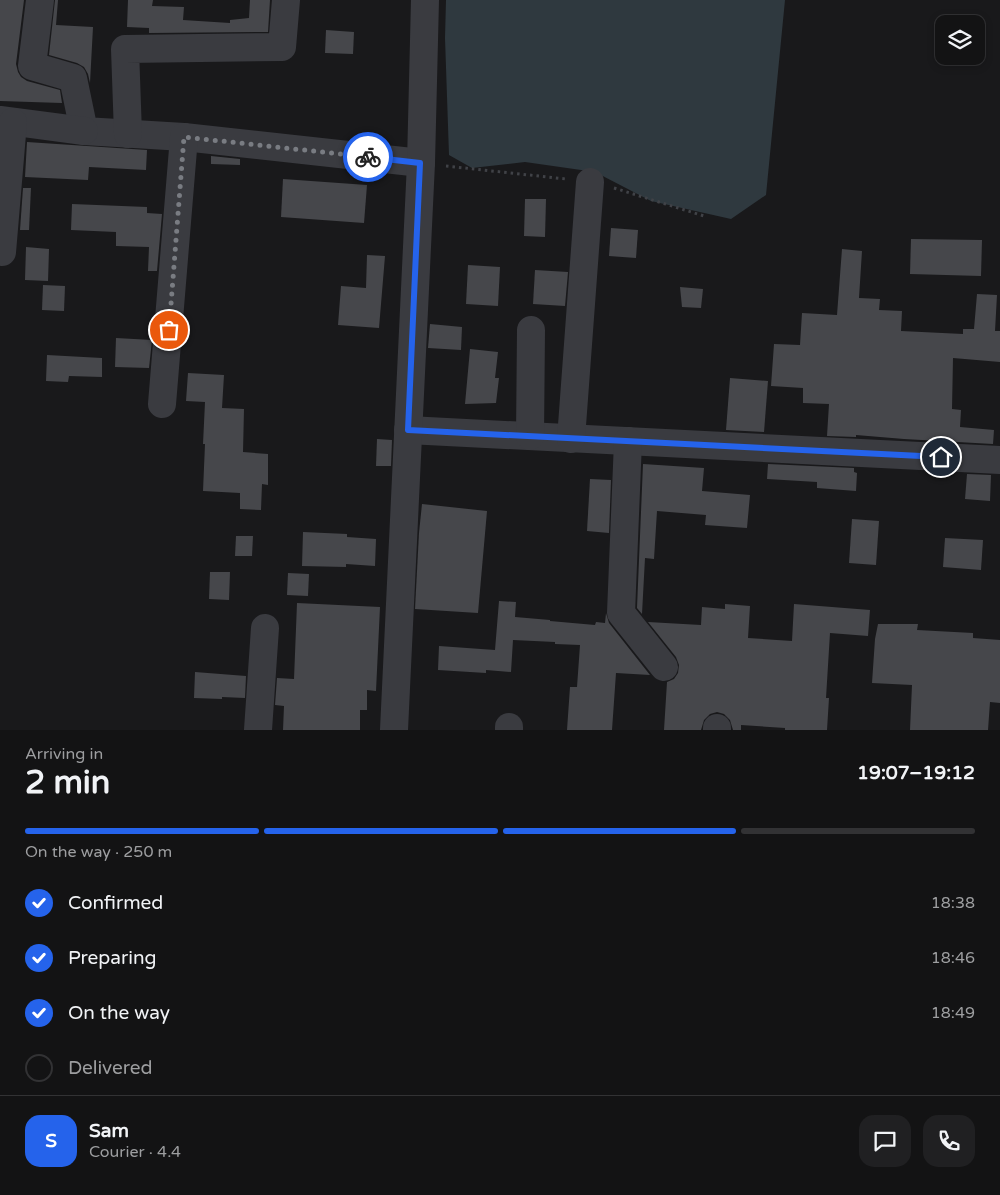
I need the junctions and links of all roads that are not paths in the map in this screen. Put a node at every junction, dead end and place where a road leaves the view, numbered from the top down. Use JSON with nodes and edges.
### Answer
{"nodes":[{"id":1,"x":40,"y":0,"type":"edge"},
{"id":2,"x":286,"y":0,"type":"edge"},
{"id":3,"x":425,"y":0,"type":"edge"},
{"id":4,"x":6,"y":121,"type":"edge"},
{"id":5,"x":84,"y":131,"type":"junction"},
{"id":6,"x":128,"y":134,"type":"junction"},
{"id":7,"x":184,"y":137,"type":"junction"},
{"id":8,"x":420,"y":163,"type":"junction"},
{"id":9,"x":590,"y":182,"type":"dead end"},
{"id":10,"x":2,"y":252,"type":"dead end"},
{"id":11,"x":531,"y":330,"type":"dead end"},
{"id":12,"x":162,"y":404,"type":"dead end"},
{"id":13,"x":408,"y":430,"type":"junction"},
{"id":14,"x":530,"y":436,"type":"junction"},
{"id":15,"x":571,"y":438,"type":"junction"},
{"id":16,"x":628,"y":441,"type":"junction"},
{"id":17,"x":1000,"y":460,"type":"edge"},
{"id":18,"x":265,"y":628,"type":"dead end"},
{"id":19,"x":664,"y":667,"type":"dead end"},
{"id":20,"x":258,"y":730,"type":"edge"},
{"id":21,"x":394,"y":730,"type":"edge"}],
"edges":[{"from":1,"to":5,"type":"street"},
{"from":2,"to":6,"type":"street"},
{"from":3,"to":8,"type":"street"},
{"from":4,"to":5,"type":"street"},
{"from":4,"to":10,"type":"street"},
{"from":5,"to":6,"type":"street"},
{"from":6,"to":7,"type":"street"},
{"from":7,"to":8,"type":"street"},
{"from":7,"to":12,"type":"street"},
{"from":8,"to":13,"type":"street"},
{"from":9,"to":15,"type":"street"},
{"from":11,"to":14,"type":"street"},
{"from":13,"to":14,"type":"street"},
{"from":13,"to":21,"type":"street"},
{"from":14,"to":15,"type":"street"},
{"from":15,"to":16,"type":"street"},
{"from":16,"to":17,"type":"street"},
{"from":16,"to":19,"type":"street"},
{"from":18,"to":20,"type":"street"}]}
